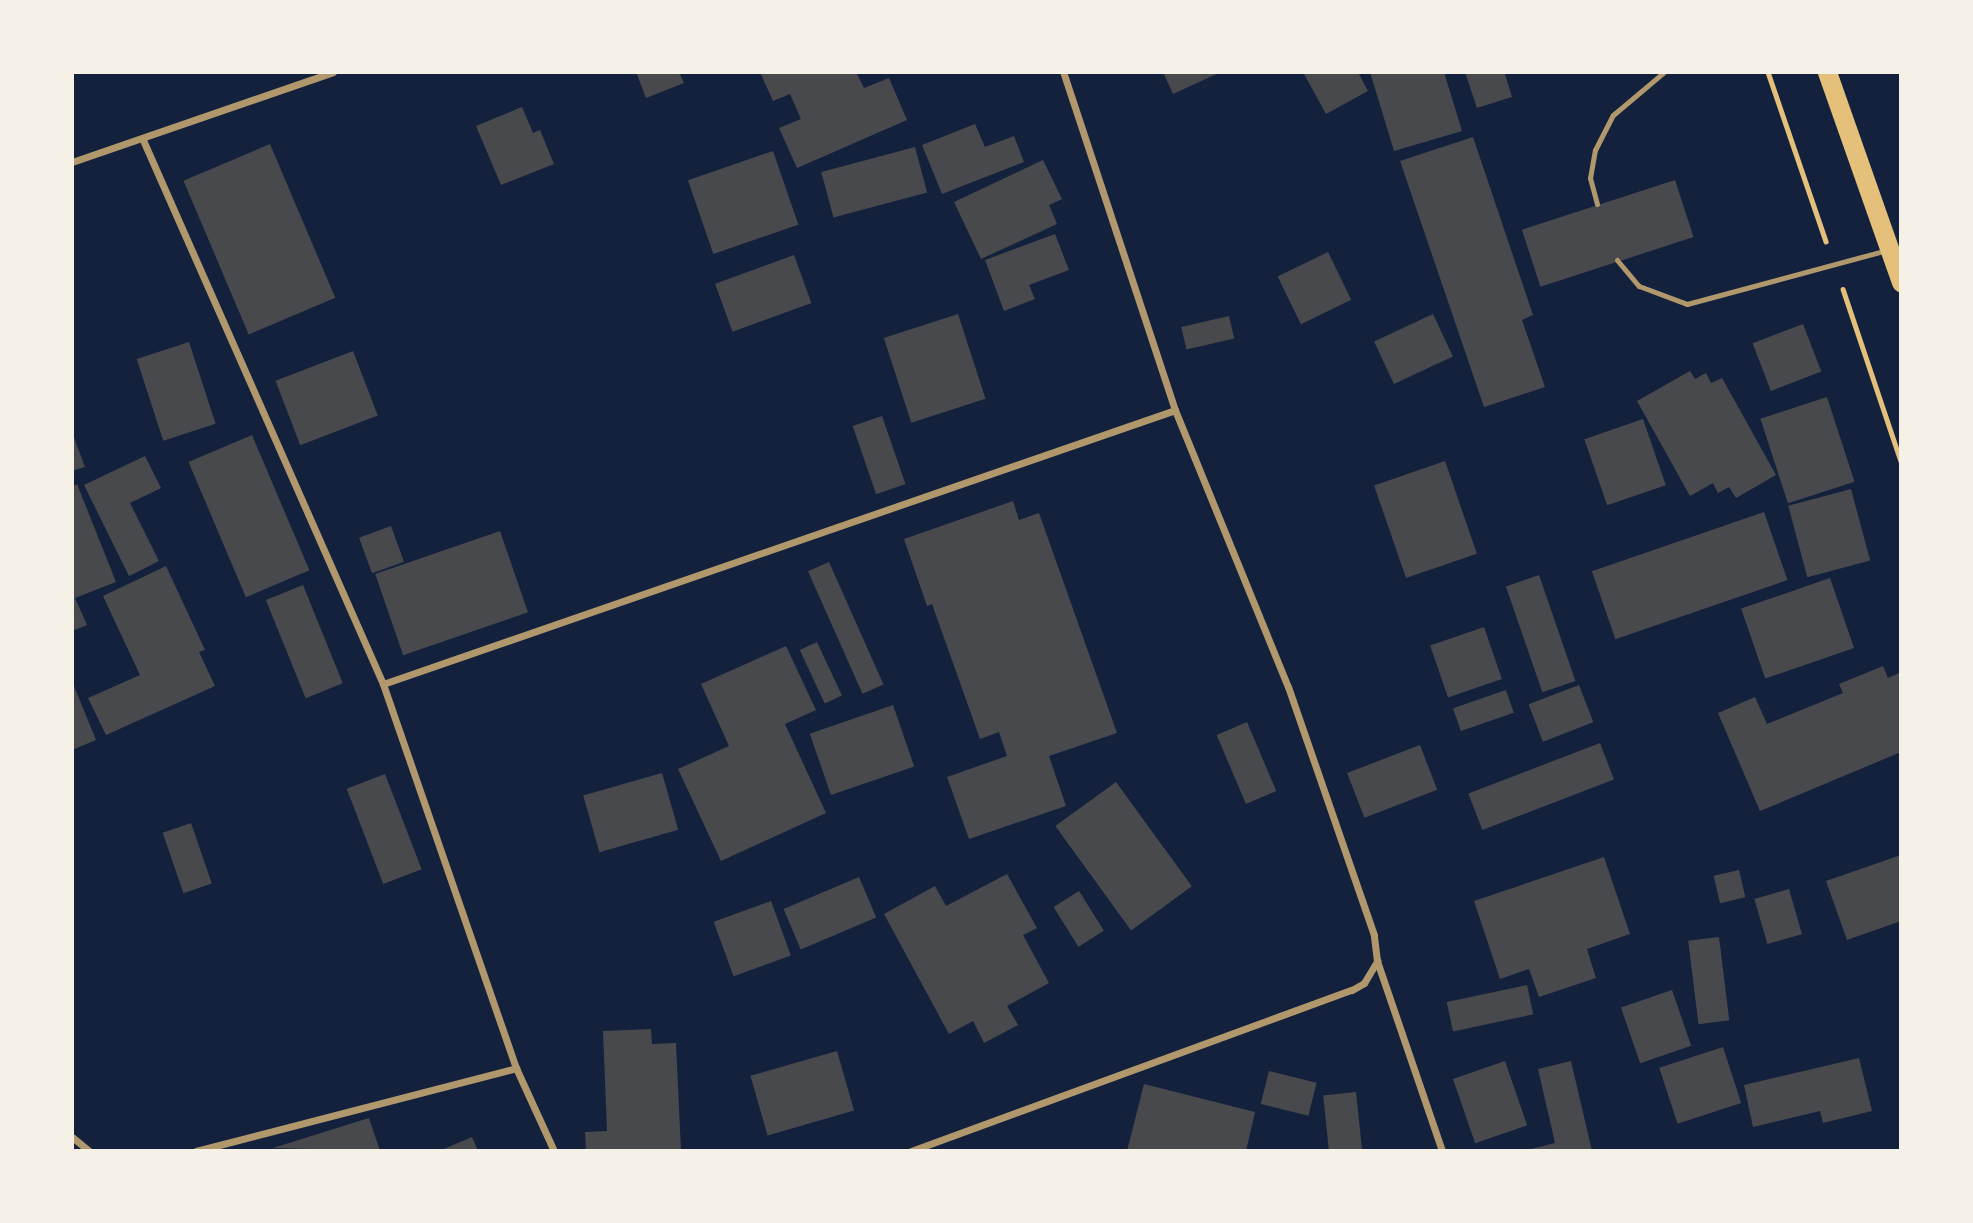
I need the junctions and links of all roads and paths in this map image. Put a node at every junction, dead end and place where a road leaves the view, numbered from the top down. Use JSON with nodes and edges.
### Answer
{"nodes":[{"id":1,"x":333,"y":72,"type":"edge"},
{"id":2,"x":1063,"y":72,"type":"edge"},
{"id":3,"x":1664,"y":72,"type":"edge"},
{"id":4,"x":1828,"y":72,"type":"edge"},
{"id":5,"x":143,"y":140,"type":"junction"},
{"id":6,"x":72,"y":162,"type":"edge"},
{"id":7,"x":1597,"y":204,"type":"dead end"},
{"id":8,"x":1890,"y":250,"type":"junction"},
{"id":9,"x":1617,"y":260,"type":"dead end"},
{"id":10,"x":1901,"y":282,"type":"edge"},
{"id":11,"x":1175,"y":410,"type":"junction"},
{"id":12,"x":383,"y":684,"type":"junction"},
{"id":13,"x":1377,"y":961,"type":"junction"},
{"id":14,"x":516,"y":1068,"type":"junction"},
{"id":15,"x":72,"y":1137,"type":"edge"},
{"id":16,"x":89,"y":1151,"type":"edge"},
{"id":17,"x":196,"y":1151,"type":"edge"},
{"id":18,"x":554,"y":1151,"type":"edge"},
{"id":19,"x":911,"y":1151,"type":"edge"},
{"id":20,"x":1443,"y":1151,"type":"edge"}],
"edges":[{"from":1,"to":5,"type":"street"},
{"from":2,"to":11,"type":"street"},
{"from":3,"to":7,"type":"lane"},
{"from":4,"to":8,"type":"highway"},
{"from":5,"to":6,"type":"street"},
{"from":5,"to":12,"type":"street"},
{"from":8,"to":9,"type":"lane"},
{"from":8,"to":10,"type":"highway"},
{"from":11,"to":12,"type":"street"},
{"from":11,"to":13,"type":"street"},
{"from":12,"to":14,"type":"street"},
{"from":13,"to":19,"type":"street"},
{"from":13,"to":20,"type":"street"},
{"from":14,"to":17,"type":"street"},
{"from":14,"to":18,"type":"street"},
{"from":15,"to":16,"type":"street"}]}
